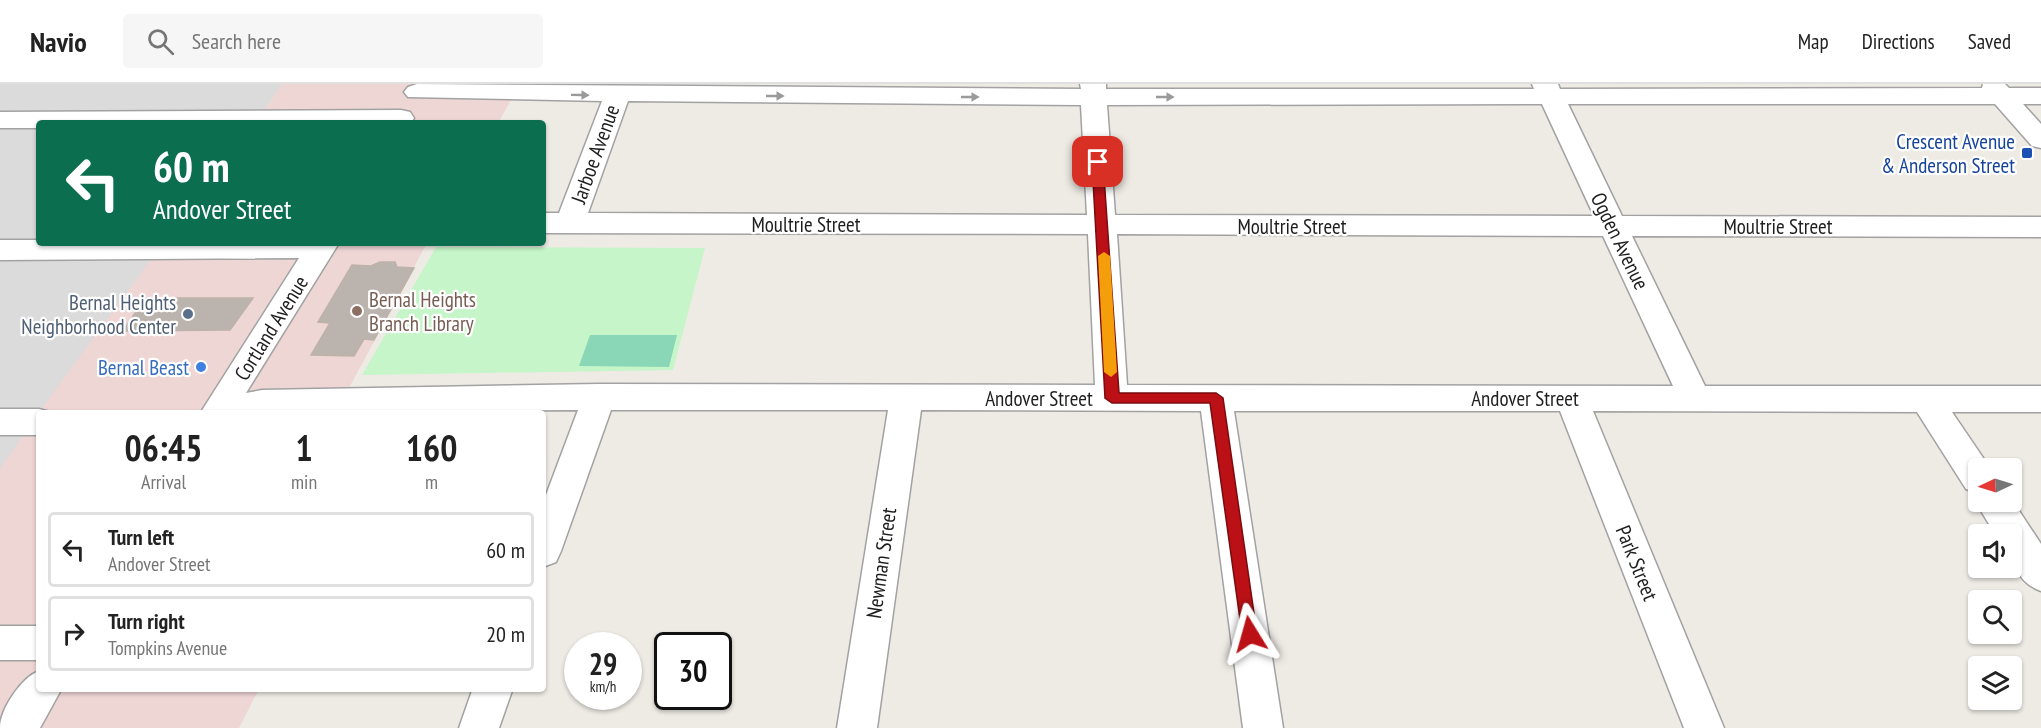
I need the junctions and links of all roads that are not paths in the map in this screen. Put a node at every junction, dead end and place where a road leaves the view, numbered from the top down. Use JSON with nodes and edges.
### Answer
{"nodes":[{"id":1,"x":419,"y":88,"type":"edge"},
{"id":2,"x":619,"y":90,"type":"edge"},
{"id":3,"x":1548,"y":90,"type":"edge"},
{"id":4,"x":1094,"y":91,"type":"edge"},
{"id":5,"x":1997,"y":91,"type":"edge"},
{"id":6,"x":2041,"y":96,"type":"edge"},
{"id":7,"x":0,"y":120,"type":"edge"},
{"id":8,"x":36,"y":120,"type":"edge"},
{"id":9,"x":401,"y":120,"type":"edge"},
{"id":10,"x":2041,"y":140,"type":"edge"},
{"id":11,"x":556,"y":223,"type":"edge"},
{"id":12,"x":1613,"y":225,"type":"junction"},
{"id":13,"x":1102,"y":226,"type":"junction"},
{"id":14,"x":2041,"y":227,"type":"edge"},
{"id":15,"x":323,"y":246,"type":"edge"},
{"id":16,"x":0,"y":250,"type":"edge"},
{"id":17,"x":599,"y":397,"type":"junction"},
{"id":18,"x":906,"y":398,"type":"junction"},
{"id":19,"x":1112,"y":398,"type":"junction"},
{"id":20,"x":1216,"y":398,"type":"junction"},
{"id":21,"x":1571,"y":398,"type":"junction"},
{"id":22,"x":1695,"y":398,"type":"junction"},
{"id":23,"x":1926,"y":399,"type":"junction"},
{"id":24,"x":2041,"y":399,"type":"edge"},
{"id":25,"x":219,"y":410,"type":"edge"},
{"id":26,"x":228,"y":410,"type":"edge"},
{"id":27,"x":0,"y":422,"type":"edge"},
{"id":28,"x":36,"y":422,"type":"edge"},
{"id":29,"x":1968,"y":464,"type":"edge"},
{"id":30,"x":2000,"y":512,"type":"edge"},
{"id":31,"x":546,"y":543,"type":"edge"},
{"id":32,"x":2041,"y":575,"type":"edge"},
{"id":33,"x":0,"y":643,"type":"edge"},
{"id":34,"x":36,"y":643,"type":"edge"},
{"id":35,"x":40,"y":692,"type":"edge"},
{"id":36,"x":492,"y":692,"type":"edge"},
{"id":37,"x":17,"y":728,"type":"edge"},
{"id":38,"x":479,"y":728,"type":"edge"},
{"id":39,"x":857,"y":728,"type":"edge"},
{"id":40,"x":1263,"y":728,"type":"edge"},
{"id":41,"x":1704,"y":728,"type":"edge"}],
"edges":[{"from":1,"to":2,"type":"street","one_way":true},
{"from":1,"to":9,"type":"street"},
{"from":2,"to":4,"type":"street","one_way":true},
{"from":2,"to":11,"type":"street","name":"Jarboe Avenue"},
{"from":4,"to":3,"type":"street","one_way":true},
{"from":3,"to":5,"type":"street"},
{"from":3,"to":12,"type":"street","name":"Ogden Avenue"},
{"from":4,"to":13,"type":"street"},
{"from":5,"to":6,"type":"street"},
{"from":5,"to":10,"type":"street"},
{"from":7,"to":8,"type":"street"},
{"from":11,"to":13,"type":"street","name":"Moultrie Street"},
{"from":12,"to":13,"type":"street","name":"Moultrie Street"},
{"from":12,"to":14,"type":"street","name":"Moultrie Street"},
{"from":12,"to":22,"type":"street","name":"Ogden Avenue"},
{"from":13,"to":19,"type":"street"},
{"from":15,"to":16,"type":"street"},
{"from":15,"to":25,"type":"street","name":"Cortland Avenue"},
{"from":17,"to":18,"type":"street","name":"Andover Street"},
{"from":17,"to":26,"type":"street","name":"Andover Street"},
{"from":17,"to":31,"type":"street"},
{"from":18,"to":19,"type":"street","name":"Andover Street"},
{"from":18,"to":39,"type":"street","name":"Newman Street"},
{"from":19,"to":20,"type":"street","name":"Andover Street"},
{"from":20,"to":21,"type":"street","name":"Andover Street"},
{"from":20,"to":40,"type":"street"},
{"from":21,"to":22,"type":"street","name":"Andover Street"},
{"from":21,"to":41,"type":"street","name":"Park Street"},
{"from":22,"to":23,"type":"street","name":"Andover Street"},
{"from":23,"to":24,"type":"street","name":"Andover Street"},
{"from":23,"to":29,"type":"street"},
{"from":27,"to":28,"type":"street"},
{"from":30,"to":32,"type":"street"},
{"from":33,"to":34,"type":"street"},
{"from":35,"to":37,"type":"street"},
{"from":36,"to":38,"type":"street"}]}
